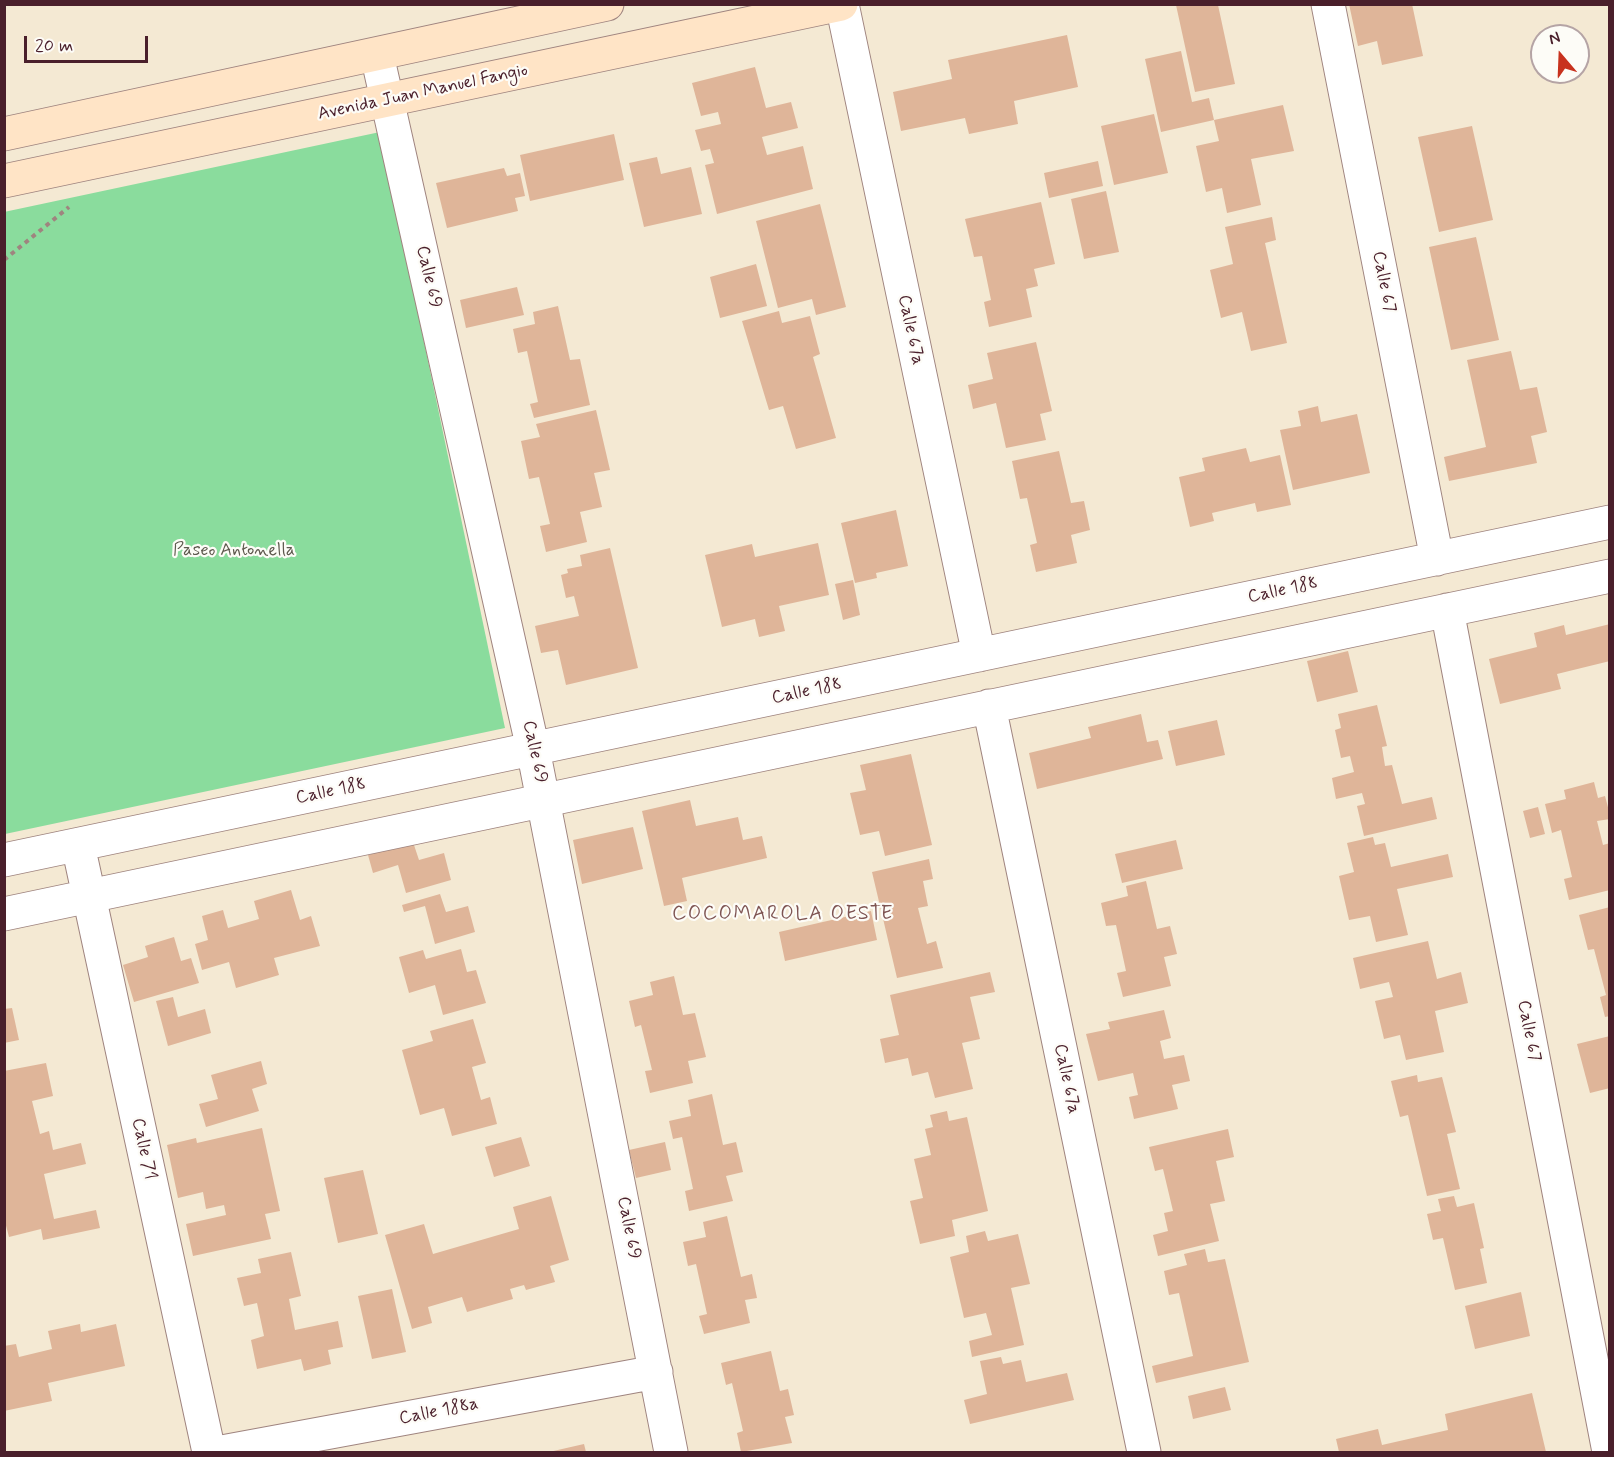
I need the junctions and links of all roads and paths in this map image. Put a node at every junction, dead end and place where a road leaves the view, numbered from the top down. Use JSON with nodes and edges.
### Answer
{"nodes":[{"id":1,"x":607,"y":4,"type":"edge"},
{"id":2,"x":841,"y":4,"type":"edge"},
{"id":3,"x":1329,"y":4,"type":"edge"},
{"id":4,"x":377,"y":55,"type":"junction"},
{"id":5,"x":388,"y":100,"type":"junction"},
{"id":6,"x":4,"y":134,"type":"edge"},
{"id":7,"x":4,"y":181,"type":"edge"},
{"id":8,"x":1610,"y":522,"type":"edge"},
{"id":9,"x":1437,"y":559,"type":"junction"},
{"id":10,"x":1610,"y":576,"type":"edge"},
{"id":11,"x":1447,"y":610,"type":"junction"},
{"id":12,"x":979,"y":655,"type":"junction"},
{"id":13,"x":989,"y":706,"type":"junction"},
{"id":14,"x":533,"y":749,"type":"junction"},
{"id":15,"x":544,"y":801,"type":"junction"},
{"id":16,"x":78,"y":845,"type":"junction"},
{"id":17,"x":4,"y":860,"type":"edge"},
{"id":18,"x":87,"y":896,"type":"junction"},
{"id":19,"x":4,"y":914,"type":"edge"},
{"id":20,"x":656,"y":1372,"type":"junction"},
{"id":21,"x":209,"y":1452,"type":"edge"},
{"id":22,"x":222,"y":1452,"type":"edge"},
{"id":23,"x":671,"y":1452,"type":"edge"},
{"id":24,"x":1144,"y":1452,"type":"edge"},
{"id":25,"x":1609,"y":1452,"type":"edge"}],
"edges":[{"from":1,"to":4,"type":"main road"},
{"from":2,"to":5,"type":"main road","name":"Avenida Juan Manuel Fangio"},
{"from":2,"to":12,"type":"street","name":"Calle 67a"},
{"from":3,"to":9,"type":"street","name":"Calle 67"},
{"from":4,"to":5,"type":"street","name":"Calle 69"},
{"from":4,"to":6,"type":"main road"},
{"from":5,"to":7,"type":"main road","name":"Avenida Juan Manuel Fangio"},
{"from":5,"to":14,"type":"street","name":"Calle 69"},
{"from":8,"to":9,"type":"street","name":"Calle 188"},
{"from":9,"to":12,"type":"street","name":"Calle 188"},
{"from":10,"to":11,"type":"street"},
{"from":11,"to":13,"type":"street"},
{"from":11,"to":25,"type":"street","name":"Calle 67"},
{"from":12,"to":14,"type":"street","name":"Calle 188"},
{"from":13,"to":15,"type":"street"},
{"from":13,"to":24,"type":"street","name":"Calle 67a"},
{"from":14,"to":15,"type":"street","name":"Calle 69"},
{"from":14,"to":16,"type":"street","name":"Calle 188"},
{"from":15,"to":18,"type":"street"},
{"from":15,"to":20,"type":"street","name":"Calle 69"},
{"from":16,"to":17,"type":"street","name":"Calle 188"},
{"from":16,"to":18,"type":"street","name":"Calle 71"},
{"from":18,"to":19,"type":"street"},
{"from":18,"to":21,"type":"street","name":"Calle 71"},
{"from":20,"to":22,"type":"street","name":"Calle 188a"},
{"from":20,"to":23,"type":"street","name":"Calle 69"}]}
